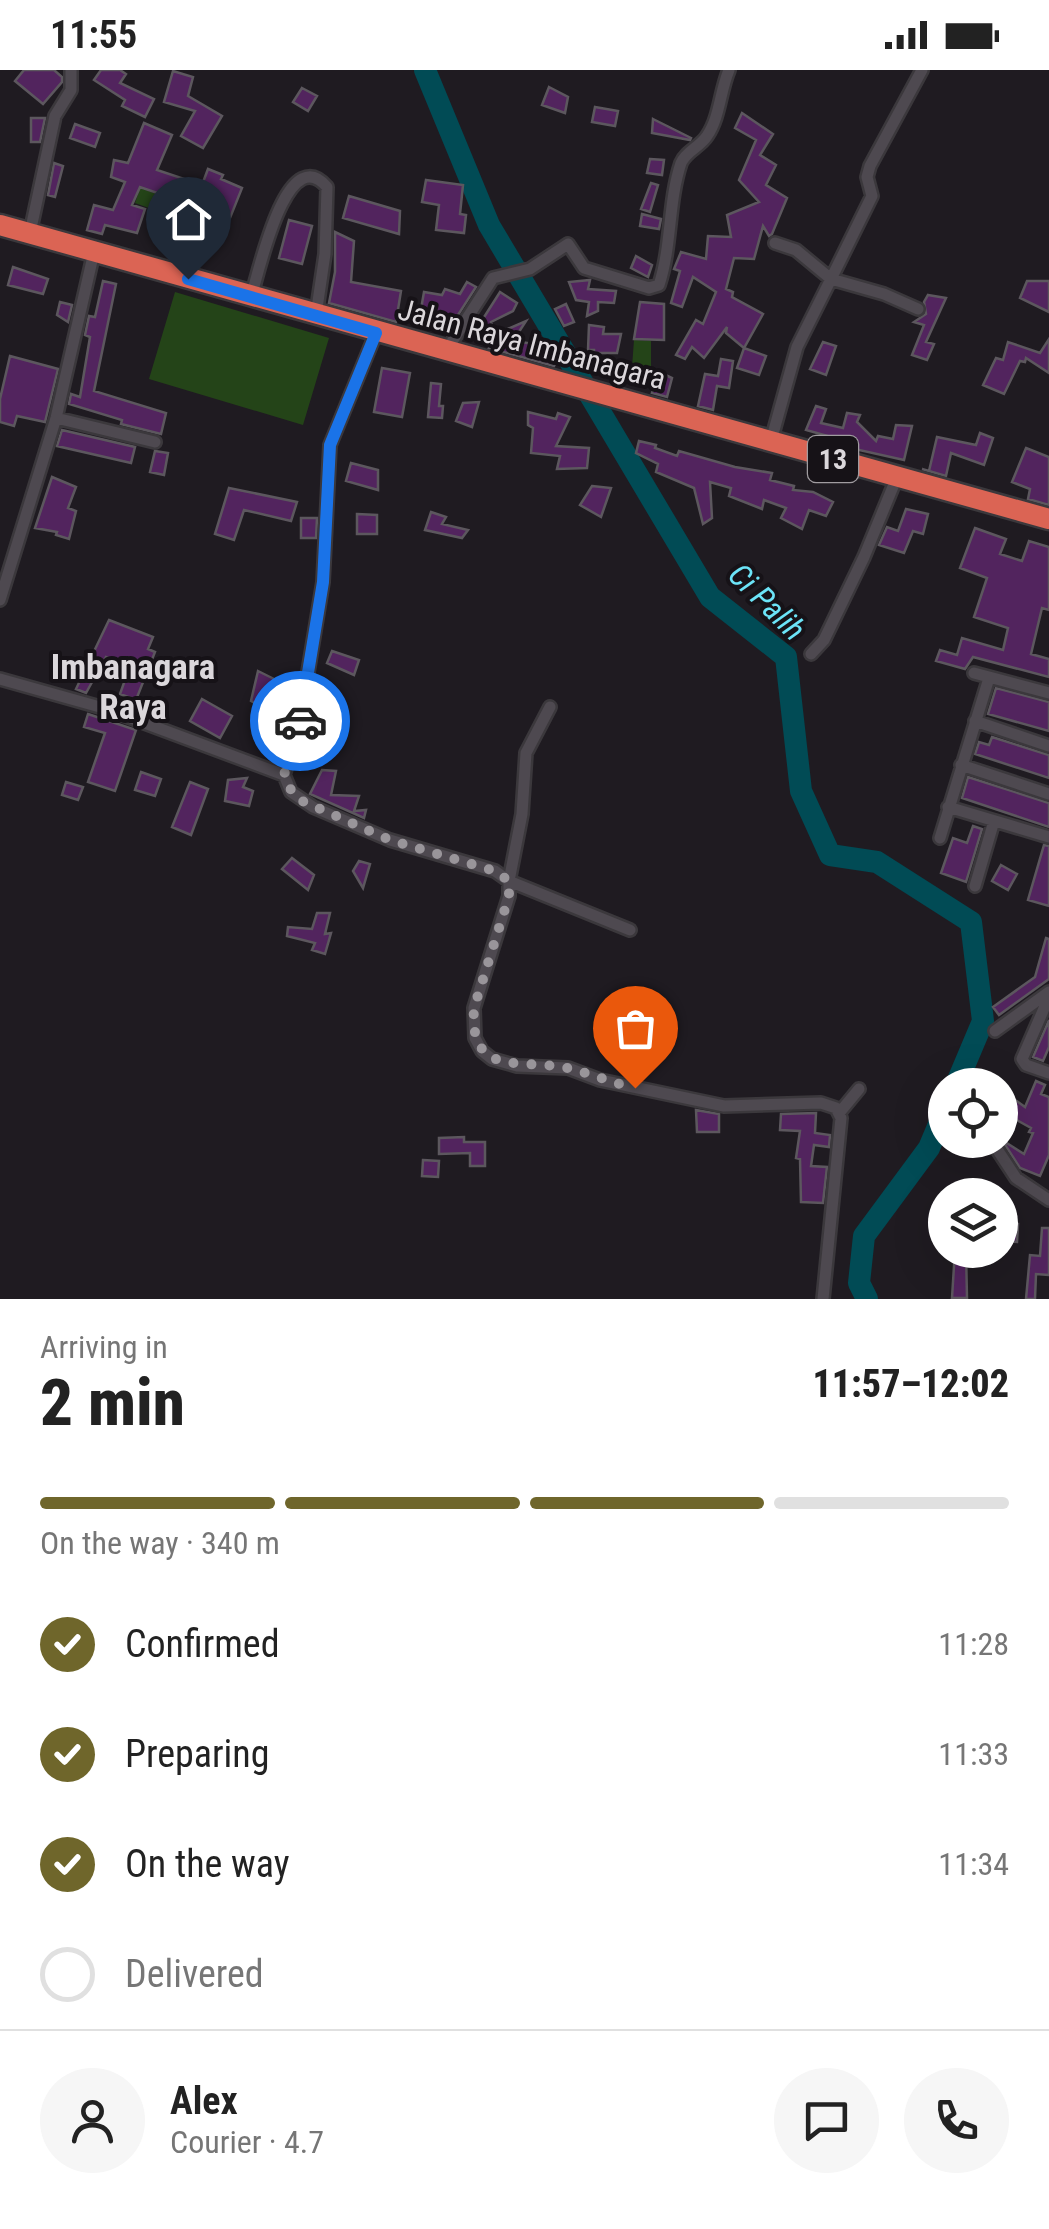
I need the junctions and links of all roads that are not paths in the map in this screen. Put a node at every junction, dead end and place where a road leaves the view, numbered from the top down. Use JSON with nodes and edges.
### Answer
{"nodes":[{"id":1,"x":71,"y":70,"type":"edge"},
{"id":2,"x":729,"y":70,"type":"edge"},
{"id":3,"x":922,"y":70,"type":"edge"},
{"id":4,"x":0,"y":225,"type":"edge"},
{"id":5,"x":30,"y":233,"type":"junction"},
{"id":6,"x":775,"y":243,"type":"dead end"},
{"id":7,"x":94,"y":252,"type":"junction"},
{"id":8,"x":831,"y":279,"type":"junction"},
{"id":9,"x":251,"y":297,"type":"junction"},
{"id":10,"x":918,"y":309,"type":"dead end"},
{"id":11,"x":316,"y":316,"type":"junction"},
{"id":12,"x":376,"y":333,"type":"junction"},
{"id":13,"x":446,"y":351,"type":"junction"},
{"id":14,"x":56,"y":418,"type":"junction"},
{"id":15,"x":771,"y":441,"type":"junction"},
{"id":16,"x":155,"y":442,"type":"dead end"},
{"id":17,"x":897,"y":477,"type":"junction"},
{"id":18,"x":1049,"y":519,"type":"edge"},
{"id":19,"x":0,"y":600,"type":"edge"},
{"id":20,"x":811,"y":654,"type":"dead end"},
{"id":21,"x":974,"y":673,"type":"dead end"},
{"id":22,"x":989,"y":678,"type":"junction"},
{"id":23,"x":0,"y":680,"type":"edge"},
{"id":24,"x":1049,"y":694,"type":"edge"},
{"id":25,"x":550,"y":707,"type":"dead end"},
{"id":26,"x":975,"y":721,"type":"junction"},
{"id":27,"x":1049,"y":746,"type":"edge"},
{"id":28,"x":961,"y":766,"type":"junction"},
{"id":29,"x":284,"y":775,"type":"junction"},
{"id":30,"x":1049,"y":794,"type":"edge"},
{"id":31,"x":948,"y":807,"type":"junction"},
{"id":32,"x":994,"y":820,"type":"junction"},
{"id":33,"x":940,"y":838,"type":"dead end"},
{"id":34,"x":1049,"y":838,"type":"edge"},
{"id":35,"x":509,"y":881,"type":"junction"},
{"id":36,"x":975,"y":886,"type":"dead end"},
{"id":37,"x":630,"y":930,"type":"dead end"},
{"id":38,"x":1049,"y":994,"type":"edge"},
{"id":39,"x":1015,"y":1016,"type":"junction"},
{"id":40,"x":995,"y":1031,"type":"dead end"},
{"id":41,"x":1032,"y":1033,"type":"junction"},
{"id":42,"x":1049,"y":1073,"type":"edge"},
{"id":43,"x":859,"y":1089,"type":"dead end"},
{"id":44,"x":840,"y":1112,"type":"junction"},
{"id":45,"x":1003,"y":1158,"type":"edge"},
{"id":46,"x":1049,"y":1200,"type":"edge"},
{"id":47,"x":823,"y":1299,"type":"edge"}],
"edges":[{"from":1,"to":5,"type":"street"},
{"from":2,"to":13,"type":"street"},
{"from":3,"to":8,"type":"street"},
{"from":4,"to":5,"type":"highway","name":"Jalan Raya Imbanagara","number":"13"},
{"from":5,"to":7,"type":"highway","name":"Jalan Raya Imbanagara","number":"13"},
{"from":6,"to":8,"type":"street"},
{"from":7,"to":9,"type":"highway","name":"Jalan Raya Imbanagara","number":"13"},
{"from":7,"to":14,"type":"street"},
{"from":8,"to":10,"type":"street"},
{"from":8,"to":15,"type":"street"},
{"from":9,"to":11,"type":"highway","name":"Jalan Raya Imbanagara","number":"13"},
{"from":9,"to":11,"type":"street"},
{"from":11,"to":12,"type":"highway","name":"Jalan Raya Imbanagara","number":"13"},
{"from":12,"to":13,"type":"highway","name":"Jalan Raya Imbanagara","number":"13"},
{"from":12,"to":29,"type":"street"},
{"from":13,"to":15,"type":"highway","name":"Jalan Raya Imbanagara","number":"13"},
{"from":14,"to":16,"type":"street"},
{"from":14,"to":19,"type":"street"},
{"from":15,"to":17,"type":"highway","name":"Jalan Raya Imbanagara","number":"13"},
{"from":17,"to":18,"type":"highway","name":"Jalan Raya Imbanagara","number":"13"},
{"from":17,"to":20,"type":"street"},
{"from":21,"to":22,"type":"street"},
{"from":22,"to":24,"type":"street"},
{"from":22,"to":26,"type":"street"},
{"from":23,"to":29,"type":"street"},
{"from":25,"to":35,"type":"street"},
{"from":26,"to":27,"type":"street"},
{"from":26,"to":28,"type":"street"},
{"from":28,"to":30,"type":"street"},
{"from":28,"to":31,"type":"street"},
{"from":29,"to":35,"type":"street"},
{"from":31,"to":32,"type":"street"},
{"from":31,"to":33,"type":"street"},
{"from":32,"to":34,"type":"street"},
{"from":32,"to":36,"type":"street"},
{"from":35,"to":37,"type":"street"},
{"from":35,"to":44,"type":"street"},
{"from":38,"to":39,"type":"street"},
{"from":38,"to":41,"type":"street"},
{"from":39,"to":40,"type":"street"},
{"from":39,"to":41,"type":"street"},
{"from":41,"to":42,"type":"street"},
{"from":43,"to":44,"type":"street"},
{"from":44,"to":47,"type":"street"},
{"from":45,"to":46,"type":"street"}]}
